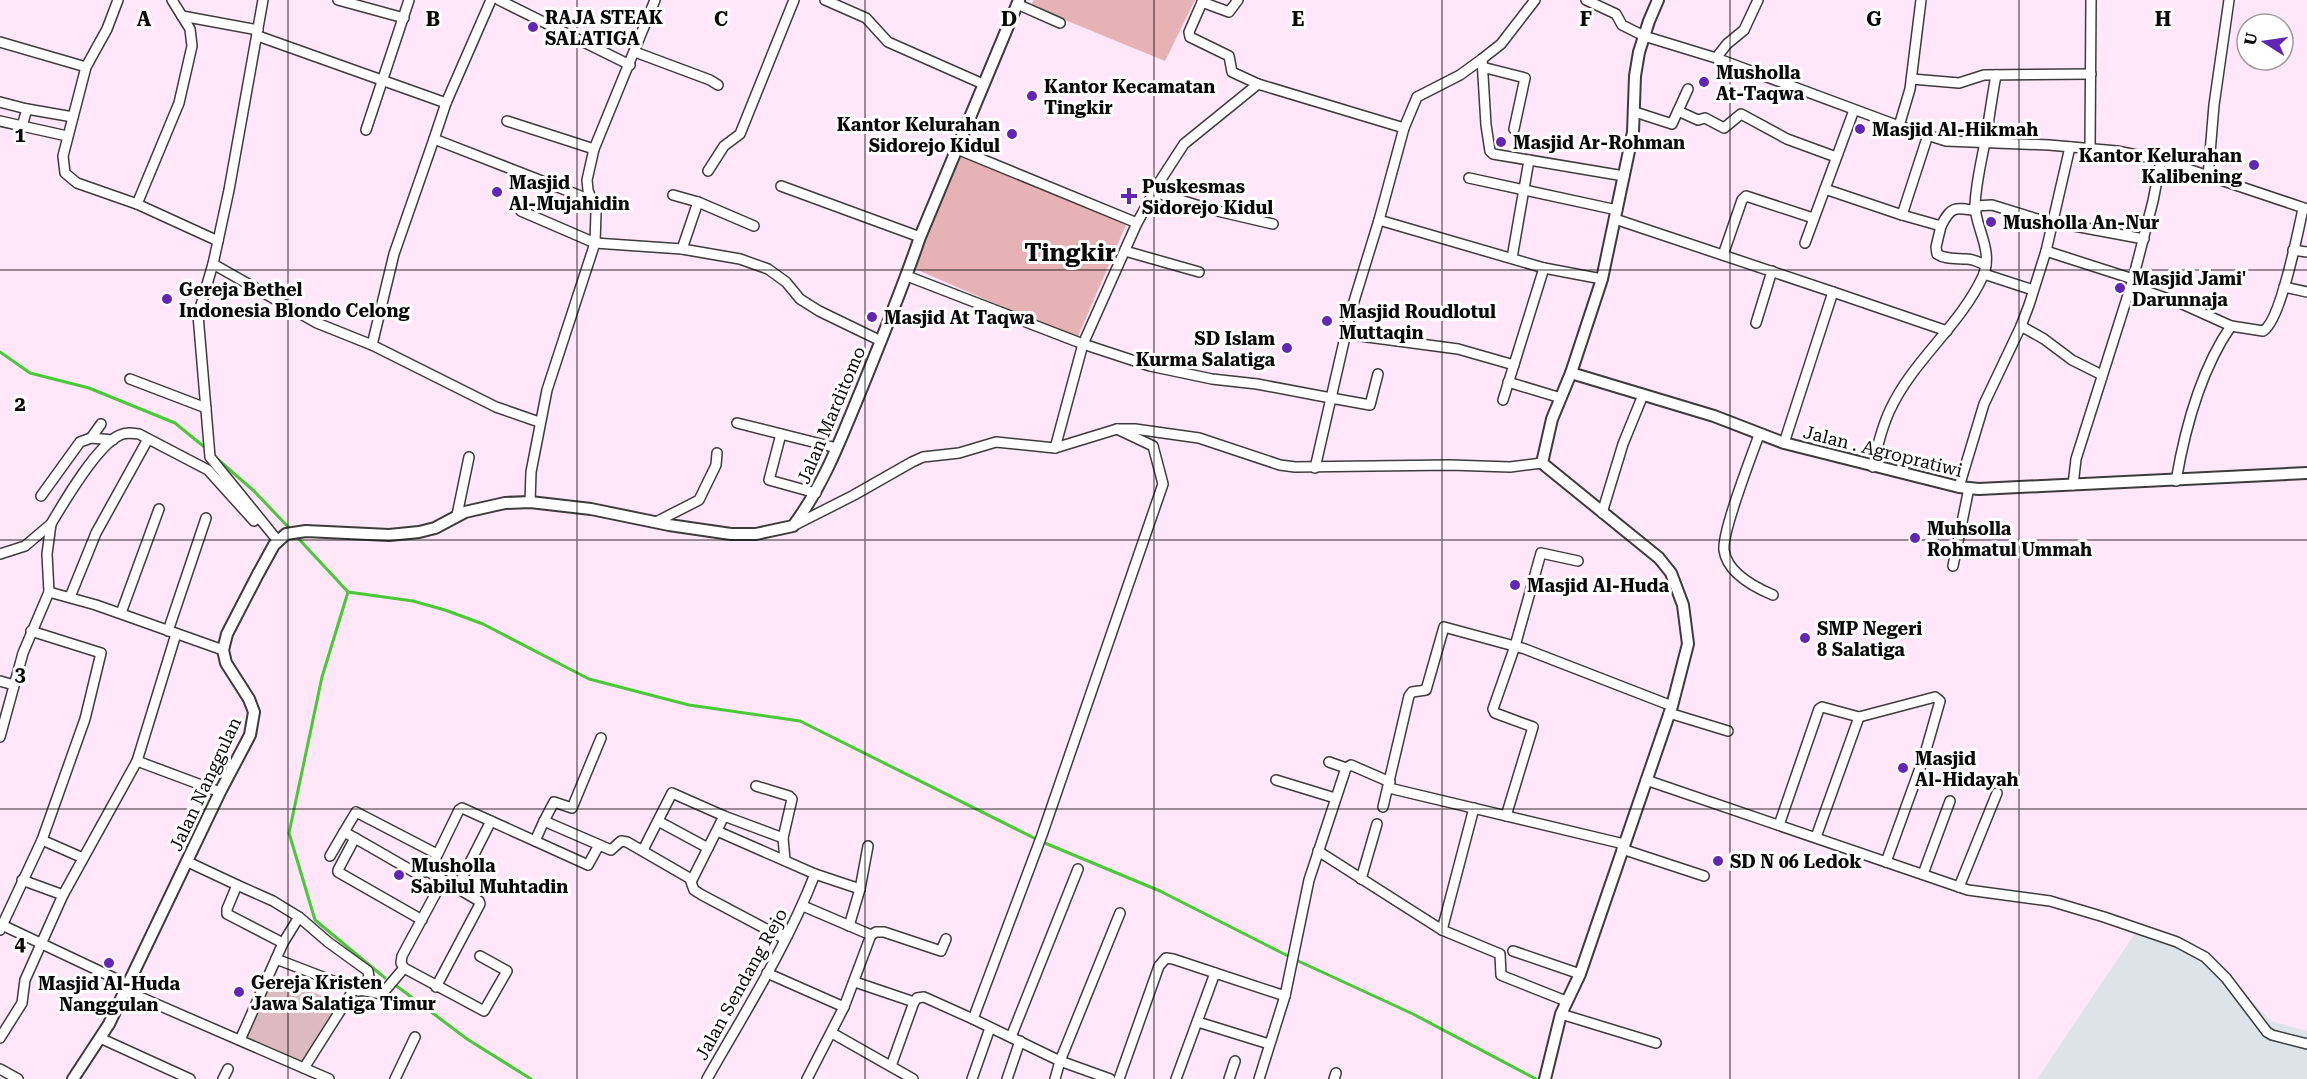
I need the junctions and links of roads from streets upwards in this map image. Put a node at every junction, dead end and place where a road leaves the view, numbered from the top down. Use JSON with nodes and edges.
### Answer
{"nodes":[{"id":1,"x":118,"y":0,"type":"edge"},
{"id":2,"x":172,"y":0,"type":"edge"},
{"id":3,"x":263,"y":0,"type":"edge"},
{"id":4,"x":338,"y":0,"type":"edge"},
{"id":5,"x":409,"y":0,"type":"edge"},
{"id":6,"x":491,"y":0,"type":"edge"},
{"id":7,"x":499,"y":0,"type":"edge"},
{"id":8,"x":656,"y":0,"type":"edge"},
{"id":9,"x":794,"y":0,"type":"edge"},
{"id":10,"x":825,"y":0,"type":"edge"},
{"id":11,"x":1238,"y":0,"type":"edge"},
{"id":12,"x":1535,"y":0,"type":"edge"},
{"id":13,"x":1586,"y":0,"type":"edge"},
{"id":14,"x":1658,"y":0,"type":"edge"},
{"id":15,"x":1758,"y":0,"type":"edge"},
{"id":16,"x":1921,"y":0,"type":"edge"},
{"id":17,"x":2091,"y":0,"type":"edge"},
{"id":18,"x":2229,"y":0,"type":"edge"},
{"id":19,"x":1202,"y":1,"type":"edge"},
{"id":20,"x":838,"y":2,"type":"edge"},
{"id":21,"x":1018,"y":2,"type":"edge"},
{"id":22,"x":182,"y":16,"type":"junction"},
{"id":23,"x":404,"y":18,"type":"junction"},
{"id":24,"x":1060,"y":23,"type":"dead end"},
{"id":25,"x":258,"y":33,"type":"junction"},
{"id":26,"x":1644,"y":36,"type":"junction"},
{"id":27,"x":0,"y":42,"type":"edge"},
{"id":28,"x":635,"y":52,"type":"junction"},
{"id":29,"x":1716,"y":58,"type":"junction"},
{"id":30,"x":1482,"y":63,"type":"junction"},
{"id":31,"x":630,"y":65,"type":"junction"},
{"id":32,"x":86,"y":67,"type":"junction"},
{"id":33,"x":2091,"y":74,"type":"junction"},
{"id":34,"x":1996,"y":75,"type":"junction"},
{"id":35,"x":1912,"y":79,"type":"junction"},
{"id":36,"x":383,"y":81,"type":"junction"},
{"id":37,"x":983,"y":84,"type":"junction"},
{"id":38,"x":1258,"y":84,"type":"junction"},
{"id":39,"x":718,"y":85,"type":"dead end"},
{"id":40,"x":1688,"y":89,"type":"dead end"},
{"id":41,"x":0,"y":102,"type":"edge"},
{"id":42,"x":446,"y":103,"type":"junction"},
{"id":43,"x":27,"y":109,"type":"junction"},
{"id":44,"x":1854,"y":110,"type":"junction"},
{"id":45,"x":1678,"y":111,"type":"junction"},
{"id":46,"x":1635,"y":112,"type":"junction"},
{"id":47,"x":73,"y":117,"type":"junction"},
{"id":48,"x":0,"y":121,"type":"edge"},
{"id":49,"x":507,"y":121,"type":"dead end"},
{"id":50,"x":22,"y":126,"type":"junction"},
{"id":51,"x":1899,"y":126,"type":"junction"},
{"id":52,"x":1404,"y":128,"type":"junction"},
{"id":53,"x":1515,"y":129,"type":"dead end"},
{"id":54,"x":366,"y":130,"type":"dead end"},
{"id":55,"x":1928,"y":135,"type":"junction"},
{"id":56,"x":67,"y":136,"type":"junction"},
{"id":57,"x":434,"y":139,"type":"junction"},
{"id":58,"x":1984,"y":143,"type":"junction"},
{"id":59,"x":2070,"y":147,"type":"junction"},
{"id":60,"x":2090,"y":148,"type":"junction"},
{"id":61,"x":594,"y":149,"type":"junction"},
{"id":62,"x":957,"y":149,"type":"junction"},
{"id":63,"x":1836,"y":157,"type":"junction"},
{"id":64,"x":1529,"y":160,"type":"junction"},
{"id":65,"x":2161,"y":160,"type":"junction"},
{"id":66,"x":708,"y":171,"type":"dead end"},
{"id":67,"x":1624,"y":176,"type":"junction"},
{"id":68,"x":2208,"y":177,"type":"junction"},
{"id":69,"x":1469,"y":178,"type":"dead end"},
{"id":70,"x":781,"y":186,"type":"dead end"},
{"id":71,"x":1825,"y":189,"type":"junction"},
{"id":72,"x":1524,"y":191,"type":"junction"},
{"id":73,"x":1154,"y":192,"type":"junction"},
{"id":74,"x":673,"y":195,"type":"dead end"},
{"id":75,"x":591,"y":200,"type":"junction"},
{"id":76,"x":698,"y":202,"type":"junction"},
{"id":77,"x":137,"y":204,"type":"junction"},
{"id":78,"x":1975,"y":209,"type":"junction"},
{"id":79,"x":2305,"y":209,"type":"edge"},
{"id":80,"x":521,"y":211,"type":"dead end"},
{"id":81,"x":1616,"y":214,"type":"junction"},
{"id":82,"x":1902,"y":215,"type":"junction"},
{"id":83,"x":1813,"y":218,"type":"junction"},
{"id":84,"x":1379,"y":220,"type":"junction"},
{"id":85,"x":2054,"y":221,"type":"junction"},
{"id":86,"x":1137,"y":223,"type":"junction"},
{"id":87,"x":1273,"y":224,"type":"dead end"},
{"id":88,"x":754,"y":226,"type":"dead end"},
{"id":89,"x":1941,"y":226,"type":"junction"},
{"id":90,"x":920,"y":237,"type":"junction"},
{"id":91,"x":2144,"y":239,"type":"junction"},
{"id":92,"x":218,"y":241,"type":"junction"},
{"id":93,"x":595,"y":243,"type":"junction"},
{"id":94,"x":1805,"y":243,"type":"dead end"},
{"id":95,"x":682,"y":249,"type":"junction"},
{"id":96,"x":2293,"y":250,"type":"junction"},
{"id":97,"x":1125,"y":251,"type":"junction"},
{"id":98,"x":2046,"y":251,"type":"junction"},
{"id":99,"x":2307,"y":252,"type":"edge"},
{"id":100,"x":1723,"y":255,"type":"junction"},
{"id":101,"x":1512,"y":258,"type":"junction"},
{"id":102,"x":213,"y":264,"type":"junction"},
{"id":103,"x":1544,"y":268,"type":"junction"},
{"id":104,"x":1985,"y":269,"type":"junction"},
{"id":105,"x":1772,"y":271,"type":"junction"},
{"id":106,"x":1199,"y":272,"type":"dead end"},
{"id":107,"x":907,"y":276,"type":"junction"},
{"id":108,"x":1602,"y":279,"type":"junction"},
{"id":109,"x":2132,"y":282,"type":"junction"},
{"id":110,"x":2284,"y":287,"type":"junction"},
{"id":111,"x":2033,"y":290,"type":"junction"},
{"id":112,"x":1833,"y":292,"type":"junction"},
{"id":113,"x":2307,"y":292,"type":"edge"},
{"id":114,"x":1756,"y":323,"type":"dead end"},
{"id":115,"x":2021,"y":326,"type":"junction"},
{"id":116,"x":2231,"y":326,"type":"junction"},
{"id":117,"x":1947,"y":331,"type":"junction"},
{"id":118,"x":1345,"y":334,"type":"junction"},
{"id":119,"x":881,"y":341,"type":"junction"},
{"id":120,"x":1083,"y":344,"type":"junction"},
{"id":121,"x":372,"y":345,"type":"junction"},
{"id":122,"x":1514,"y":365,"type":"junction"},
{"id":123,"x":1571,"y":373,"type":"junction"},
{"id":124,"x":1378,"y":374,"type":"dead end"},
{"id":125,"x":2102,"y":375,"type":"junction"},
{"id":126,"x":130,"y":379,"type":"dead end"},
{"id":127,"x":1508,"y":382,"type":"junction"},
{"id":128,"x":1643,"y":395,"type":"junction"},
{"id":129,"x":1331,"y":398,"type":"junction"},
{"id":130,"x":1561,"y":398,"type":"junction"},
{"id":131,"x":1503,"y":400,"type":"dead end"},
{"id":132,"x":206,"y":408,"type":"junction"},
{"id":133,"x":539,"y":422,"type":"junction"},
{"id":134,"x":737,"y":423,"type":"dead end"},
{"id":135,"x":101,"y":424,"type":"dead end"},
{"id":136,"x":1117,"y":429,"type":"junction"},
{"id":137,"x":781,"y":434,"type":"junction"},
{"id":138,"x":1759,"y":435,"type":"junction"},
{"id":139,"x":91,"y":438,"type":"junction"},
{"id":140,"x":148,"y":439,"type":"junction"},
{"id":141,"x":113,"y":440,"type":"junction"},
{"id":142,"x":1784,"y":443,"type":"junction"},
{"id":143,"x":837,"y":448,"type":"junction"},
{"id":144,"x":1055,"y":448,"type":"junction"},
{"id":145,"x":717,"y":453,"type":"dead end"},
{"id":146,"x":469,"y":457,"type":"dead end"},
{"id":147,"x":1542,"y":463,"type":"junction"},
{"id":148,"x":1874,"y":467,"type":"junction"},
{"id":149,"x":1315,"y":468,"type":"junction"},
{"id":150,"x":2307,"y":473,"type":"edge"},
{"id":151,"x":2176,"y":481,"type":"junction"},
{"id":152,"x":2073,"y":485,"type":"junction"},
{"id":153,"x":1964,"y":488,"type":"junction"},
{"id":154,"x":816,"y":493,"type":"junction"},
{"id":155,"x":42,"y":496,"type":"dead end"},
{"id":156,"x":530,"y":502,"type":"junction"},
{"id":157,"x":159,"y":509,"type":"dead end"},
{"id":158,"x":1602,"y":513,"type":"junction"},
{"id":159,"x":457,"y":515,"type":"junction"},
{"id":160,"x":206,"y":518,"type":"dead end"},
{"id":161,"x":656,"y":522,"type":"junction"},
{"id":162,"x":51,"y":524,"type":"junction"},
{"id":163,"x":793,"y":526,"type":"junction"},
{"id":164,"x":280,"y":540,"type":"junction"},
{"id":165,"x":0,"y":554,"type":"edge"},
{"id":166,"x":1578,"y":561,"type":"dead end"},
{"id":167,"x":1953,"y":566,"type":"dead end"},
{"id":168,"x":49,"y":592,"type":"junction"},
{"id":169,"x":1773,"y":595,"type":"dead end"},
{"id":170,"x":69,"y":597,"type":"junction"},
{"id":171,"x":121,"y":613,"type":"junction"},
{"id":172,"x":31,"y":631,"type":"junction"},
{"id":173,"x":172,"y":633,"type":"junction"},
{"id":174,"x":1515,"y":646,"type":"junction"},
{"id":175,"x":223,"y":650,"type":"junction"},
{"id":176,"x":0,"y":681,"type":"edge"},
{"id":177,"x":14,"y":685,"type":"junction"},
{"id":178,"x":1671,"y":710,"type":"junction"},
{"id":179,"x":1859,"y":717,"type":"junction"},
{"id":180,"x":1728,"y":731,"type":"dead end"},
{"id":181,"x":0,"y":737,"type":"edge"},
{"id":182,"x":601,"y":738,"type":"dead end"},
{"id":183,"x":137,"y":761,"type":"junction"},
{"id":184,"x":1329,"y":762,"type":"dead end"},
{"id":185,"x":1346,"y":768,"type":"junction"},
{"id":186,"x":1276,"y":780,"type":"dead end"},
{"id":187,"x":1646,"y":780,"type":"junction"},
{"id":188,"x":1389,"y":785,"type":"junction"},
{"id":189,"x":756,"y":786,"type":"dead end"},
{"id":190,"x":220,"y":792,"type":"junction"},
{"id":191,"x":1997,"y":793,"type":"dead end"},
{"id":192,"x":1335,"y":798,"type":"junction"},
{"id":193,"x":1950,"y":801,"type":"dead end"},
{"id":194,"x":1383,"y":807,"type":"dead end"},
{"id":195,"x":1474,"y":808,"type":"junction"},
{"id":196,"x":724,"y":816,"type":"junction"},
{"id":197,"x":1506,"y":816,"type":"junction"},
{"id":198,"x":490,"y":821,"type":"junction"},
{"id":199,"x":544,"y":821,"type":"junction"},
{"id":200,"x":658,"y":821,"type":"junction"},
{"id":201,"x":1377,"y":824,"type":"dead end"},
{"id":202,"x":1779,"y":825,"type":"junction"},
{"id":203,"x":717,"y":831,"type":"junction"},
{"id":204,"x":344,"y":832,"type":"junction"},
{"id":205,"x":1816,"y":837,"type":"junction"},
{"id":206,"x":355,"y":838,"type":"junction"},
{"id":207,"x":783,"y":838,"type":"junction"},
{"id":208,"x":42,"y":840,"type":"junction"},
{"id":209,"x":535,"y":841,"type":"junction"},
{"id":210,"x":599,"y":845,"type":"junction"},
{"id":211,"x":868,"y":846,"type":"dead end"},
{"id":212,"x":1623,"y":847,"type":"junction"},
{"id":213,"x":708,"y":848,"type":"junction"},
{"id":214,"x":643,"y":850,"type":"junction"},
{"id":215,"x":1318,"y":850,"type":"junction"},
{"id":216,"x":437,"y":854,"type":"junction"},
{"id":217,"x":330,"y":856,"type":"dead end"},
{"id":218,"x":83,"y":858,"type":"junction"},
{"id":219,"x":785,"y":860,"type":"junction"},
{"id":220,"x":188,"y":862,"type":"junction"},
{"id":221,"x":1887,"y":862,"type":"junction"},
{"id":222,"x":1078,"y":869,"type":"dead end"},
{"id":223,"x":429,"y":872,"type":"junction"},
{"id":224,"x":815,"y":874,"type":"junction"},
{"id":225,"x":1923,"y":874,"type":"junction"},
{"id":226,"x":1704,"y":876,"type":"dead end"},
{"id":227,"x":691,"y":879,"type":"junction"},
{"id":228,"x":1361,"y":879,"type":"junction"},
{"id":229,"x":22,"y":880,"type":"junction"},
{"id":230,"x":443,"y":880,"type":"junction"},
{"id":231,"x":237,"y":885,"type":"junction"},
{"id":232,"x":1959,"y":887,"type":"junction"},
{"id":233,"x":457,"y":888,"type":"junction"},
{"id":234,"x":860,"y":889,"type":"junction"},
{"id":235,"x":63,"y":896,"type":"junction"},
{"id":236,"x":803,"y":906,"type":"junction"},
{"id":237,"x":1120,"y":913,"type":"dead end"},
{"id":238,"x":299,"y":917,"type":"junction"},
{"id":239,"x":422,"y":921,"type":"junction"},
{"id":240,"x":1,"y":926,"type":"edge"},
{"id":241,"x":849,"y":926,"type":"junction"},
{"id":242,"x":1442,"y":930,"type":"junction"},
{"id":243,"x":871,"y":935,"type":"junction"},
{"id":244,"x":785,"y":939,"type":"junction"},
{"id":245,"x":945,"y":939,"type":"dead end"},
{"id":246,"x":40,"y":944,"type":"junction"},
{"id":247,"x":283,"y":944,"type":"junction"},
{"id":248,"x":1513,"y":951,"type":"dead end"},
{"id":249,"x":480,"y":956,"type":"dead end"},
{"id":250,"x":276,"y":959,"type":"junction"},
{"id":251,"x":404,"y":968,"type":"junction"},
{"id":252,"x":767,"y":973,"type":"junction"},
{"id":253,"x":1215,"y":973,"type":"junction"},
{"id":254,"x":1580,"y":974,"type":"junction"},
{"id":255,"x":855,"y":982,"type":"junction"},
{"id":256,"x":436,"y":987,"type":"junction"},
{"id":257,"x":127,"y":988,"type":"junction"},
{"id":258,"x":357,"y":990,"type":"junction"},
{"id":259,"x":1285,"y":996,"type":"junction"},
{"id":260,"x":1566,"y":1001,"type":"junction"},
{"id":261,"x":914,"y":1002,"type":"junction"},
{"id":262,"x":844,"y":1007,"type":"junction"},
{"id":263,"x":1561,"y":1014,"type":"junction"},
{"id":264,"x":973,"y":1019,"type":"junction"},
{"id":265,"x":1197,"y":1022,"type":"junction"},
{"id":266,"x":990,"y":1028,"type":"junction"},
{"id":267,"x":832,"y":1033,"type":"junction"},
{"id":268,"x":415,"y":1037,"type":"dead end"},
{"id":269,"x":0,"y":1038,"type":"edge"},
{"id":270,"x":100,"y":1038,"type":"junction"},
{"id":271,"x":1016,"y":1039,"type":"junction"},
{"id":272,"x":240,"y":1040,"type":"junction"},
{"id":273,"x":1656,"y":1043,"type":"dead end"},
{"id":274,"x":1269,"y":1044,"type":"junction"},
{"id":275,"x":2307,"y":1044,"type":"edge"},
{"id":276,"x":1060,"y":1061,"type":"junction"},
{"id":277,"x":1235,"y":1061,"type":"dead end"},
{"id":278,"x":891,"y":1066,"type":"junction"},
{"id":279,"x":0,"y":1068,"type":"edge"},
{"id":280,"x":304,"y":1068,"type":"junction"},
{"id":281,"x":228,"y":1069,"type":"dead end"},
{"id":282,"x":314,"y":1076,"type":"edge"},
{"id":283,"x":1545,"y":1076,"type":"edge"},
{"id":284,"x":903,"y":1077,"type":"edge"},
{"id":285,"x":18,"y":1079,"type":"edge"},
{"id":286,"x":73,"y":1079,"type":"edge"},
{"id":287,"x":190,"y":1079,"type":"edge"},
{"id":288,"x":223,"y":1079,"type":"edge"},
{"id":289,"x":329,"y":1079,"type":"edge"},
{"id":290,"x":395,"y":1079,"type":"edge"},
{"id":291,"x":707,"y":1079,"type":"edge"},
{"id":292,"x":807,"y":1079,"type":"edge"},
{"id":293,"x":913,"y":1079,"type":"edge"},
{"id":294,"x":972,"y":1079,"type":"edge"},
{"id":295,"x":1007,"y":1079,"type":"edge"},
{"id":296,"x":1054,"y":1079,"type":"edge"},
{"id":297,"x":1109,"y":1079,"type":"edge"},
{"id":298,"x":1119,"y":1079,"type":"edge"},
{"id":299,"x":1176,"y":1079,"type":"edge"},
{"id":300,"x":1229,"y":1079,"type":"edge"},
{"id":301,"x":1259,"y":1079,"type":"edge"}],
"edges":[{"from":1,"to":32,"type":"street"},
{"from":2,"to":22,"type":"street"},
{"from":3,"to":25,"type":"street"},
{"from":4,"to":23,"type":"street"},
{"from":5,"to":23,"type":"street"},
{"from":6,"to":42,"type":"street"},
{"from":7,"to":31,"type":"street"},
{"from":8,"to":28,"type":"street"},
{"from":9,"to":66,"type":"street"},
{"from":10,"to":20,"type":"street"},
{"from":11,"to":19,"type":"street"},
{"from":12,"to":30,"type":"street"},
{"from":13,"to":26,"type":"street"},
{"from":14,"to":26,"type":"street"},
{"from":15,"to":29,"type":"street"},
{"from":16,"to":35,"type":"street"},
{"from":17,"to":33,"type":"street"},
{"from":18,"to":68,"type":"street"},
{"from":19,"to":38,"type":"street"},
{"from":20,"to":37,"type":"street"},
{"from":21,"to":24,"type":"street"},
{"from":21,"to":37,"type":"street","name":"Jalan Marditomo"},
{"from":22,"to":25,"type":"street"},
{"from":22,"to":77,"type":"street"},
{"from":23,"to":36,"type":"street"},
{"from":25,"to":36,"type":"street"},
{"from":25,"to":92,"type":"street"},
{"from":26,"to":29,"type":"street"},
{"from":26,"to":46,"type":"street"},
{"from":27,"to":32,"type":"street"},
{"from":28,"to":31,"type":"street"},
{"from":28,"to":39,"type":"street"},
{"from":29,"to":44,"type":"street"},
{"from":30,"to":52,"type":"street"},
{"from":30,"to":53,"type":"street"},
{"from":30,"to":64,"type":"street"},
{"from":31,"to":61,"type":"street"},
{"from":32,"to":47,"type":"street"},
{"from":33,"to":34,"type":"street"},
{"from":33,"to":60,"type":"street"},
{"from":34,"to":35,"type":"street"},
{"from":34,"to":58,"type":"street"},
{"from":35,"to":51,"type":"street"},
{"from":36,"to":42,"type":"street"},
{"from":36,"to":54,"type":"street"},
{"from":37,"to":62,"type":"street","name":"Jalan Marditomo"},
{"from":38,"to":52,"type":"street"},
{"from":38,"to":73,"type":"street"},
{"from":40,"to":45,"type":"street"},
{"from":41,"to":43,"type":"street"},
{"from":42,"to":57,"type":"street"},
{"from":43,"to":47,"type":"street"},
{"from":43,"to":50,"type":"street"},
{"from":44,"to":51,"type":"street"},
{"from":44,"to":63,"type":"street"},
{"from":45,"to":46,"type":"street"},
{"from":45,"to":63,"type":"street"},
{"from":46,"to":67,"type":"street"},
{"from":47,"to":56,"type":"street"},
{"from":48,"to":50,"type":"street"},
{"from":49,"to":61,"type":"street"},
{"from":50,"to":56,"type":"street"},
{"from":51,"to":55,"type":"street"},
{"from":52,"to":84,"type":"street"},
{"from":55,"to":58,"type":"street"},
{"from":55,"to":82,"type":"street"},
{"from":56,"to":77,"type":"street"},
{"from":57,"to":75,"type":"street"},
{"from":57,"to":121,"type":"street"},
{"from":58,"to":59,"type":"street"},
{"from":58,"to":78,"type":"street"},
{"from":59,"to":60,"type":"street"},
{"from":59,"to":85,"type":"street"},
{"from":60,"to":65,"type":"street"},
{"from":61,"to":75,"type":"street"},
{"from":62,"to":86,"type":"street"},
{"from":62,"to":90,"type":"street","name":"Jalan Marditomo"},
{"from":63,"to":71,"type":"street"},
{"from":64,"to":67,"type":"street"},
{"from":64,"to":72,"type":"street"},
{"from":65,"to":68,"type":"street"},
{"from":65,"to":91,"type":"street"},
{"from":67,"to":81,"type":"street"},
{"from":68,"to":79,"type":"street"},
{"from":69,"to":72,"type":"street"},
{"from":70,"to":90,"type":"street"},
{"from":71,"to":82,"type":"street"},
{"from":71,"to":83,"type":"street"},
{"from":72,"to":81,"type":"street"},
{"from":72,"to":101,"type":"street"},
{"from":73,"to":86,"type":"street"},
{"from":73,"to":87,"type":"street"},
{"from":74,"to":76,"type":"street"},
{"from":75,"to":93,"type":"street"},
{"from":76,"to":88,"type":"street"},
{"from":76,"to":95,"type":"street"},
{"from":77,"to":92,"type":"street"},
{"from":78,"to":85,"type":"street"},
{"from":78,"to":89,"type":"street"},
{"from":78,"to":104,"type":"street"},
{"from":79,"to":96,"type":"street"},
{"from":80,"to":93,"type":"street"},
{"from":81,"to":100,"type":"street"},
{"from":81,"to":108,"type":"street"},
{"from":82,"to":89,"type":"street"},
{"from":83,"to":94,"type":"street"},
{"from":83,"to":100,"type":"street"},
{"from":84,"to":101,"type":"street"},
{"from":84,"to":118,"type":"street"},
{"from":85,"to":91,"type":"street"},
{"from":85,"to":98,"type":"street"},
{"from":86,"to":97,"type":"street"},
{"from":89,"to":104,"type":"street"},
{"from":90,"to":107,"type":"street","name":"Jalan Marditomo"},
{"from":91,"to":109,"type":"street"},
{"from":92,"to":102,"type":"street"},
{"from":93,"to":95,"type":"street"},
{"from":93,"to":133,"type":"street"},
{"from":95,"to":119,"type":"street"},
{"from":96,"to":99,"type":"street"},
{"from":96,"to":110,"type":"street"},
{"from":97,"to":106,"type":"street"},
{"from":97,"to":120,"type":"street"},
{"from":98,"to":109,"type":"street"},
{"from":98,"to":111,"type":"street"},
{"from":100,"to":105,"type":"street"},
{"from":101,"to":103,"type":"street"},
{"from":102,"to":121,"type":"street"},
{"from":102,"to":132,"type":"street"},
{"from":103,"to":108,"type":"street"},
{"from":103,"to":122,"type":"street"},
{"from":104,"to":111,"type":"street"},
{"from":104,"to":117,"type":"street"},
{"from":105,"to":112,"type":"street"},
{"from":105,"to":114,"type":"street"},
{"from":107,"to":119,"type":"street","name":"Jalan Marditomo"},
{"from":107,"to":120,"type":"street"},
{"from":108,"to":123,"type":"street"},
{"from":109,"to":116,"type":"street"},
{"from":109,"to":125,"type":"street"},
{"from":110,"to":113,"type":"street"},
{"from":110,"to":116,"type":"street"},
{"from":111,"to":115,"type":"street"},
{"from":112,"to":117,"type":"street"},
{"from":112,"to":142,"type":"street"},
{"from":115,"to":125,"type":"street"},
{"from":115,"to":153,"type":"street"},
{"from":116,"to":151,"type":"street"},
{"from":117,"to":148,"type":"street"},
{"from":118,"to":122,"type":"street"},
{"from":118,"to":129,"type":"street"},
{"from":119,"to":143,"type":"street","name":"Jalan Marditomo"},
{"from":120,"to":129,"type":"street"},
{"from":120,"to":144,"type":"street"},
{"from":121,"to":133,"type":"street"},
{"from":122,"to":127,"type":"street"},
{"from":123,"to":128,"type":"street","name":"Jalan . Agropratiwi"},
{"from":123,"to":130,"type":"street"},
{"from":124,"to":129,"type":"street"},
{"from":125,"to":152,"type":"street"},
{"from":126,"to":132,"type":"street"},
{"from":127,"to":130,"type":"street"},
{"from":127,"to":131,"type":"street"},
{"from":128,"to":138,"type":"street","name":"Jalan . Agropratiwi"},
{"from":128,"to":158,"type":"street"},
{"from":129,"to":149,"type":"street"},
{"from":130,"to":147,"type":"street"},
{"from":132,"to":164,"type":"street"},
{"from":133,"to":156,"type":"street"},
{"from":134,"to":137,"type":"street"},
{"from":135,"to":139,"type":"street"},
{"from":136,"to":144,"type":"street"},
{"from":136,"to":149,"type":"street"},
{"from":136,"to":264,"type":"street"},
{"from":137,"to":143,"type":"street"},
{"from":137,"to":154,"type":"street"},
{"from":138,"to":142,"type":"street","name":"Jalan . Agropratiwi"},
{"from":138,"to":169,"type":"street"},
{"from":139,"to":141,"type":"street"},
{"from":139,"to":155,"type":"street"},
{"from":140,"to":141,"type":"street"},
{"from":140,"to":164,"type":"street"},
{"from":140,"to":170,"type":"street"},
{"from":141,"to":162,"type":"street"},
{"from":142,"to":148,"type":"street","name":"Jalan . Agropratiwi"},
{"from":143,"to":154,"type":"street","name":"Jalan Marditomo"},
{"from":144,"to":163,"type":"street"},
{"from":145,"to":161,"type":"street"},
{"from":146,"to":159,"type":"street"},
{"from":147,"to":149,"type":"street"},
{"from":147,"to":158,"type":"street"},
{"from":148,"to":153,"type":"street","name":"Jalan . Agropratiwi"},
{"from":150,"to":151,"type":"street","name":"Jalan . Agropratiwi"},
{"from":151,"to":152,"type":"street","name":"Jalan . Agropratiwi"},
{"from":152,"to":153,"type":"street","name":"Jalan . Agropratiwi"},
{"from":153,"to":167,"type":"street"},
{"from":154,"to":163,"type":"street","name":"Jalan Marditomo"},
{"from":156,"to":159,"type":"street"},
{"from":156,"to":161,"type":"street"},
{"from":157,"to":171,"type":"street"},
{"from":158,"to":178,"type":"street"},
{"from":159,"to":164,"type":"street"},
{"from":160,"to":173,"type":"street"},
{"from":161,"to":163,"type":"street"},
{"from":162,"to":165,"type":"street"},
{"from":162,"to":168,"type":"street"},
{"from":164,"to":175,"type":"street"},
{"from":166,"to":174,"type":"street"},
{"from":168,"to":170,"type":"street"},
{"from":168,"to":172,"type":"street"},
{"from":170,"to":171,"type":"street"},
{"from":171,"to":173,"type":"street"},
{"from":172,"to":177,"type":"street"},
{"from":172,"to":208,"type":"street"},
{"from":173,"to":175,"type":"street"},
{"from":173,"to":183,"type":"street"},
{"from":174,"to":178,"type":"street"},
{"from":174,"to":188,"type":"street"},
{"from":174,"to":197,"type":"street"},
{"from":175,"to":190,"type":"street","name":"Jalan Nanggulan"},
{"from":176,"to":177,"type":"street"},
{"from":177,"to":181,"type":"street"},
{"from":178,"to":180,"type":"street"},
{"from":178,"to":187,"type":"street"},
{"from":179,"to":202,"type":"street"},
{"from":179,"to":205,"type":"street"},
{"from":179,"to":221,"type":"street"},
{"from":182,"to":199,"type":"street"},
{"from":183,"to":190,"type":"street"},
{"from":183,"to":218,"type":"street"},
{"from":184,"to":185,"type":"street"},
{"from":185,"to":188,"type":"street"},
{"from":185,"to":192,"type":"street"},
{"from":186,"to":192,"type":"street"},
{"from":187,"to":202,"type":"street"},
{"from":187,"to":212,"type":"street"},
{"from":188,"to":194,"type":"street"},
{"from":188,"to":195,"type":"street"},
{"from":189,"to":207,"type":"street"},
{"from":190,"to":220,"type":"street","name":"Jalan Nanggulan"},
{"from":191,"to":232,"type":"street"},
{"from":192,"to":215,"type":"street"},
{"from":193,"to":225,"type":"street"},
{"from":195,"to":197,"type":"street"},
{"from":195,"to":242,"type":"street"},
{"from":196,"to":200,"type":"street"},
{"from":196,"to":203,"type":"street"},
{"from":196,"to":207,"type":"street"},
{"from":197,"to":212,"type":"street"},
{"from":198,"to":209,"type":"street"},
{"from":198,"to":216,"type":"street"},
{"from":198,"to":233,"type":"street"},
{"from":199,"to":209,"type":"street"},
{"from":199,"to":210,"type":"street"},
{"from":200,"to":213,"type":"street"},
{"from":200,"to":214,"type":"street"},
{"from":201,"to":228,"type":"street"},
{"from":202,"to":205,"type":"street"},
{"from":203,"to":213,"type":"street"},
{"from":203,"to":219,"type":"street"},
{"from":204,"to":206,"type":"street"},
{"from":204,"to":216,"type":"street"},
{"from":204,"to":217,"type":"street"},
{"from":205,"to":221,"type":"street"},
{"from":206,"to":223,"type":"street"},
{"from":206,"to":239,"type":"street"},
{"from":207,"to":219,"type":"street"},
{"from":208,"to":218,"type":"street"},
{"from":208,"to":229,"type":"street"},
{"from":209,"to":210,"type":"street"},
{"from":210,"to":214,"type":"street"},
{"from":211,"to":234,"type":"street"},
{"from":212,"to":226,"type":"street"},
{"from":212,"to":254,"type":"street"},
{"from":213,"to":227,"type":"street"},
{"from":214,"to":227,"type":"street"},
{"from":215,"to":228,"type":"street"},
{"from":215,"to":259,"type":"street"},
{"from":216,"to":223,"type":"street"},
{"from":218,"to":235,"type":"street"},
{"from":219,"to":224,"type":"street"},
{"from":220,"to":231,"type":"street"},
{"from":220,"to":257,"type":"street","name":"Jalan Nanggulan"},
{"from":221,"to":225,"type":"street"},
{"from":222,"to":271,"type":"street"},
{"from":223,"to":230,"type":"street"},
{"from":224,"to":234,"type":"street"},
{"from":224,"to":236,"type":"street","name":"Jalan Sendang Rejo"},
{"from":225,"to":232,"type":"street"},
{"from":227,"to":244,"type":"street"},
{"from":228,"to":242,"type":"street"},
{"from":229,"to":235,"type":"street"},
{"from":229,"to":240,"type":"street"},
{"from":230,"to":233,"type":"street"},
{"from":230,"to":239,"type":"street"},
{"from":231,"to":238,"type":"street"},
{"from":231,"to":247,"type":"street"},
{"from":232,"to":275,"type":"street"},
{"from":233,"to":256,"type":"street"},
{"from":234,"to":241,"type":"street"},
{"from":235,"to":246,"type":"street"},
{"from":236,"to":241,"type":"street"},
{"from":236,"to":244,"type":"street","name":"Jalan Sendang Rejo"},
{"from":237,"to":276,"type":"street"},
{"from":238,"to":247,"type":"street"},
{"from":238,"to":258,"type":"street"},
{"from":239,"to":251,"type":"street"},
{"from":240,"to":246,"type":"street"},
{"from":241,"to":243,"type":"street"},
{"from":242,"to":260,"type":"street"},
{"from":243,"to":245,"type":"street"},
{"from":243,"to":255,"type":"street"},
{"from":244,"to":252,"type":"street","name":"Jalan Sendang Rejo"},
{"from":246,"to":257,"type":"street"},
{"from":246,"to":269,"type":"street"},
{"from":247,"to":250,"type":"street"},
{"from":248,"to":254,"type":"street"},
{"from":249,"to":256,"type":"street"},
{"from":250,"to":258,"type":"street"},
{"from":250,"to":272,"type":"street"},
{"from":251,"to":256,"type":"street"},
{"from":251,"to":258,"type":"street"},
{"from":252,"to":262,"type":"street"},
{"from":252,"to":291,"type":"street","name":"Jalan Sendang Rejo"},
{"from":253,"to":259,"type":"street"},
{"from":253,"to":265,"type":"street"},
{"from":253,"to":298,"type":"street"},
{"from":254,"to":260,"type":"street"},
{"from":255,"to":261,"type":"street"},
{"from":255,"to":262,"type":"street"},
{"from":257,"to":270,"type":"street","name":"Jalan Nanggulan"},
{"from":257,"to":272,"type":"street"},
{"from":258,"to":280,"type":"street"},
{"from":259,"to":274,"type":"street"},
{"from":260,"to":263,"type":"street"},
{"from":261,"to":264,"type":"street"},
{"from":261,"to":278,"type":"street"},
{"from":262,"to":267,"type":"street"},
{"from":263,"to":273,"type":"street"},
{"from":263,"to":283,"type":"street"},
{"from":264,"to":266,"type":"street"},
{"from":265,"to":274,"type":"street"},
{"from":265,"to":299,"type":"street"},
{"from":266,"to":271,"type":"street"},
{"from":266,"to":294,"type":"street"},
{"from":267,"to":278,"type":"street"},
{"from":267,"to":292,"type":"street"},
{"from":268,"to":290,"type":"street"},
{"from":270,"to":286,"type":"street","name":"Jalan Nanggulan"},
{"from":270,"to":287,"type":"street"},
{"from":271,"to":276,"type":"street"},
{"from":271,"to":295,"type":"street"},
{"from":272,"to":280,"type":"street"},
{"from":274,"to":301,"type":"street"},
{"from":276,"to":296,"type":"street"},
{"from":276,"to":297,"type":"street"},
{"from":277,"to":300,"type":"street"},
{"from":278,"to":284,"type":"street"},
{"from":279,"to":285,"type":"street"},
{"from":280,"to":282,"type":"street"},
{"from":281,"to":288,"type":"street"},
{"from":282,"to":289,"type":"street"},
{"from":284,"to":293,"type":"street"}]}
